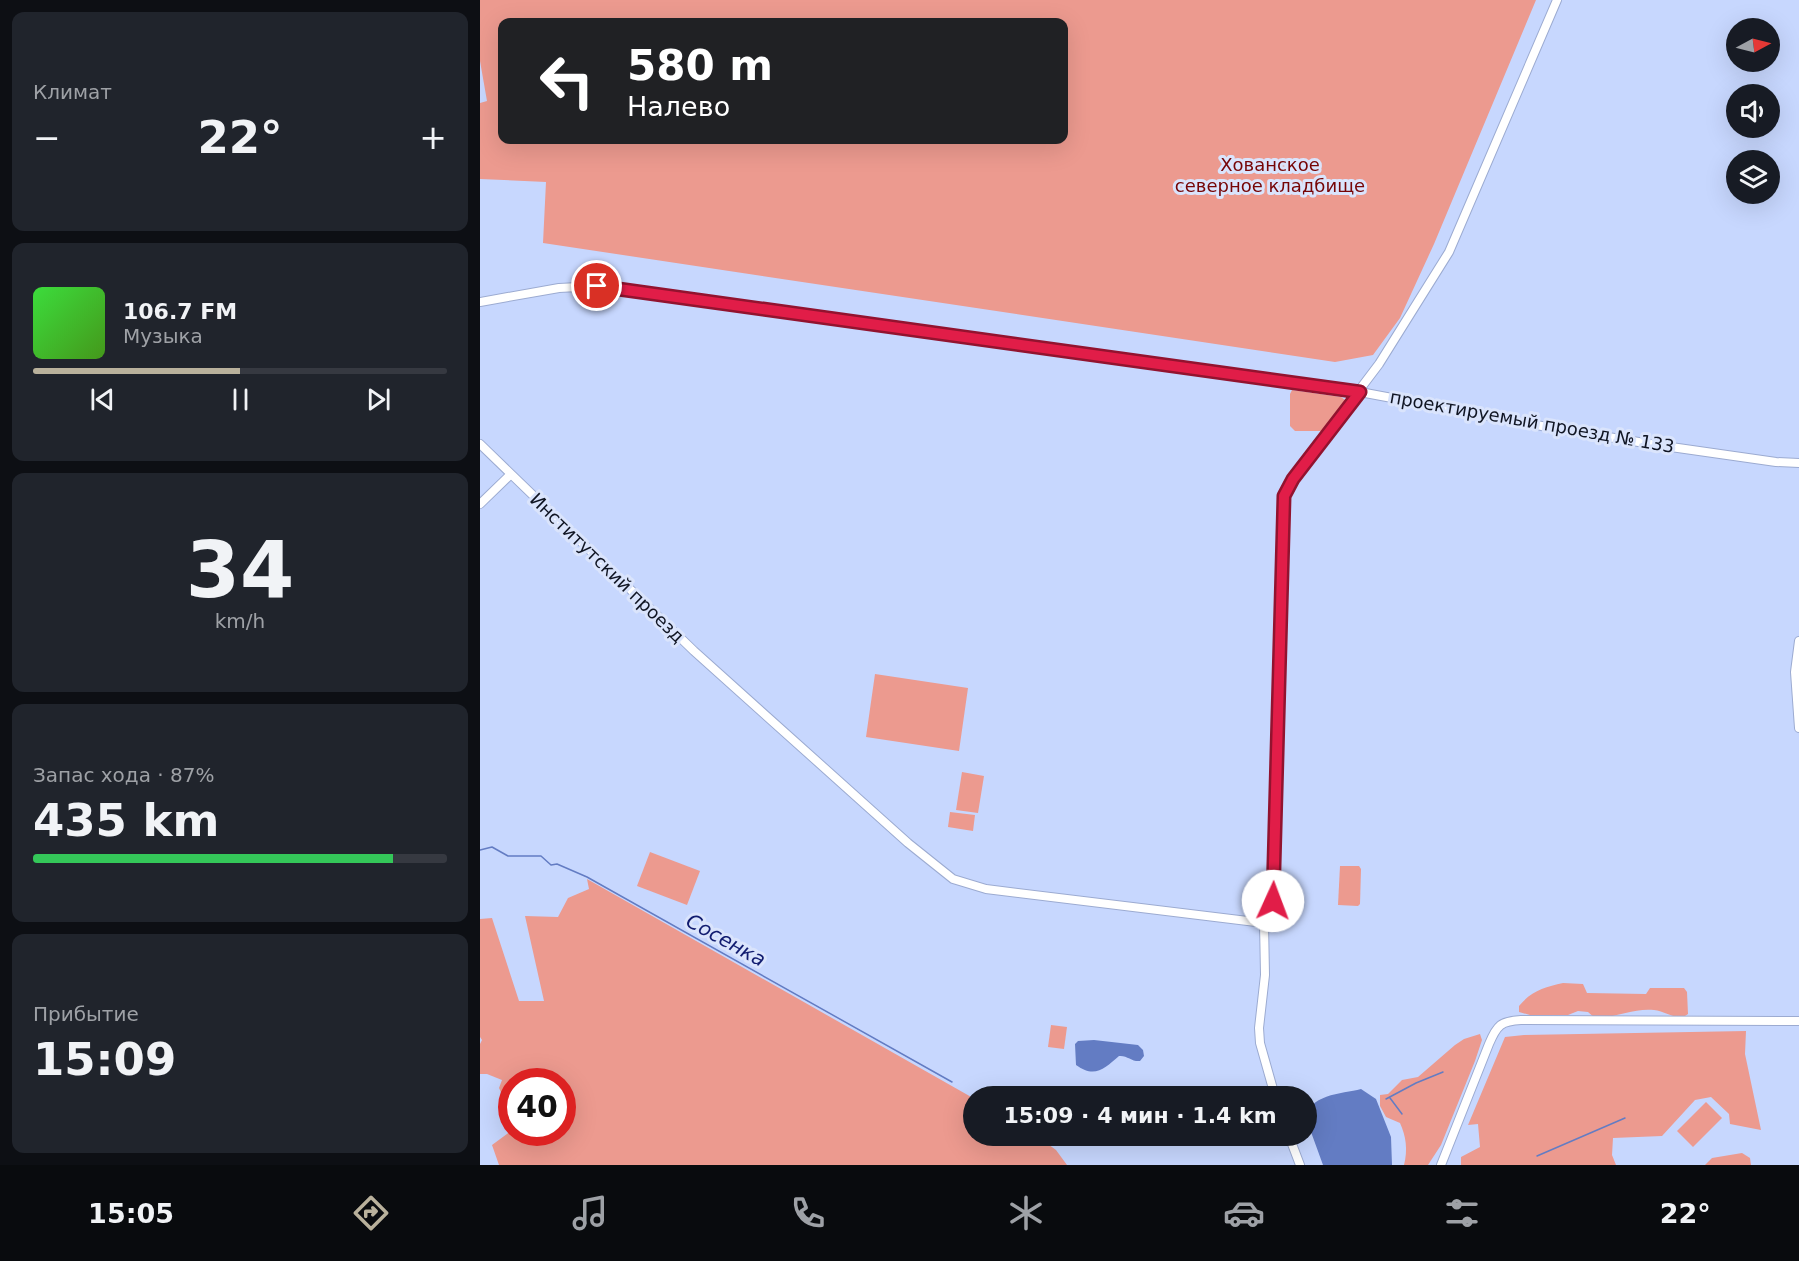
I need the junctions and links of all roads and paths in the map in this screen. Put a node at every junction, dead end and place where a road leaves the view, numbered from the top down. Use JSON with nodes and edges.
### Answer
{"nodes":[{"id":1,"x":1557,"y":0,"type":"edge"},
{"id":2,"x":480,"y":302,"type":"edge"},
{"id":3,"x":1360,"y":392,"type":"junction"},
{"id":4,"x":480,"y":444,"type":"edge"},
{"id":5,"x":1799,"y":464,"type":"edge"},
{"id":6,"x":510,"y":475,"type":"junction"},
{"id":7,"x":480,"y":504,"type":"edge"},
{"id":8,"x":1799,"y":641,"type":"edge"},
{"id":9,"x":1798,"y":656,"type":"edge"},
{"id":10,"x":1799,"y":728,"type":"edge"},
{"id":11,"x":1264,"y":923,"type":"junction"},
{"id":12,"x":1799,"y":1021,"type":"edge"},
{"id":13,"x":1272,"y":1086,"type":"edge"},
{"id":14,"x":1293,"y":1146,"type":"edge"},
{"id":15,"x":1300,"y":1165,"type":"edge"},
{"id":16,"x":1441,"y":1165,"type":"edge"}],
"edges":[{"from":1,"to":3,"type":"street"},
{"from":2,"to":3,"type":"street","name":"проектируемый проезд № 133"},
{"from":3,"to":5,"type":"street","name":"проектируемый проезд № 133"},
{"from":3,"to":11,"type":"street"},
{"from":4,"to":6,"type":"street","name":"Институтский проезд"},
{"from":6,"to":7,"type":"street"},
{"from":6,"to":11,"type":"street","name":"Институтский проезд"},
{"from":8,"to":9,"type":"street"},
{"from":9,"to":10,"type":"street"},
{"from":11,"to":13,"type":"street"},
{"from":12,"to":16,"type":"street"},
{"from":14,"to":15,"type":"street"}]}
